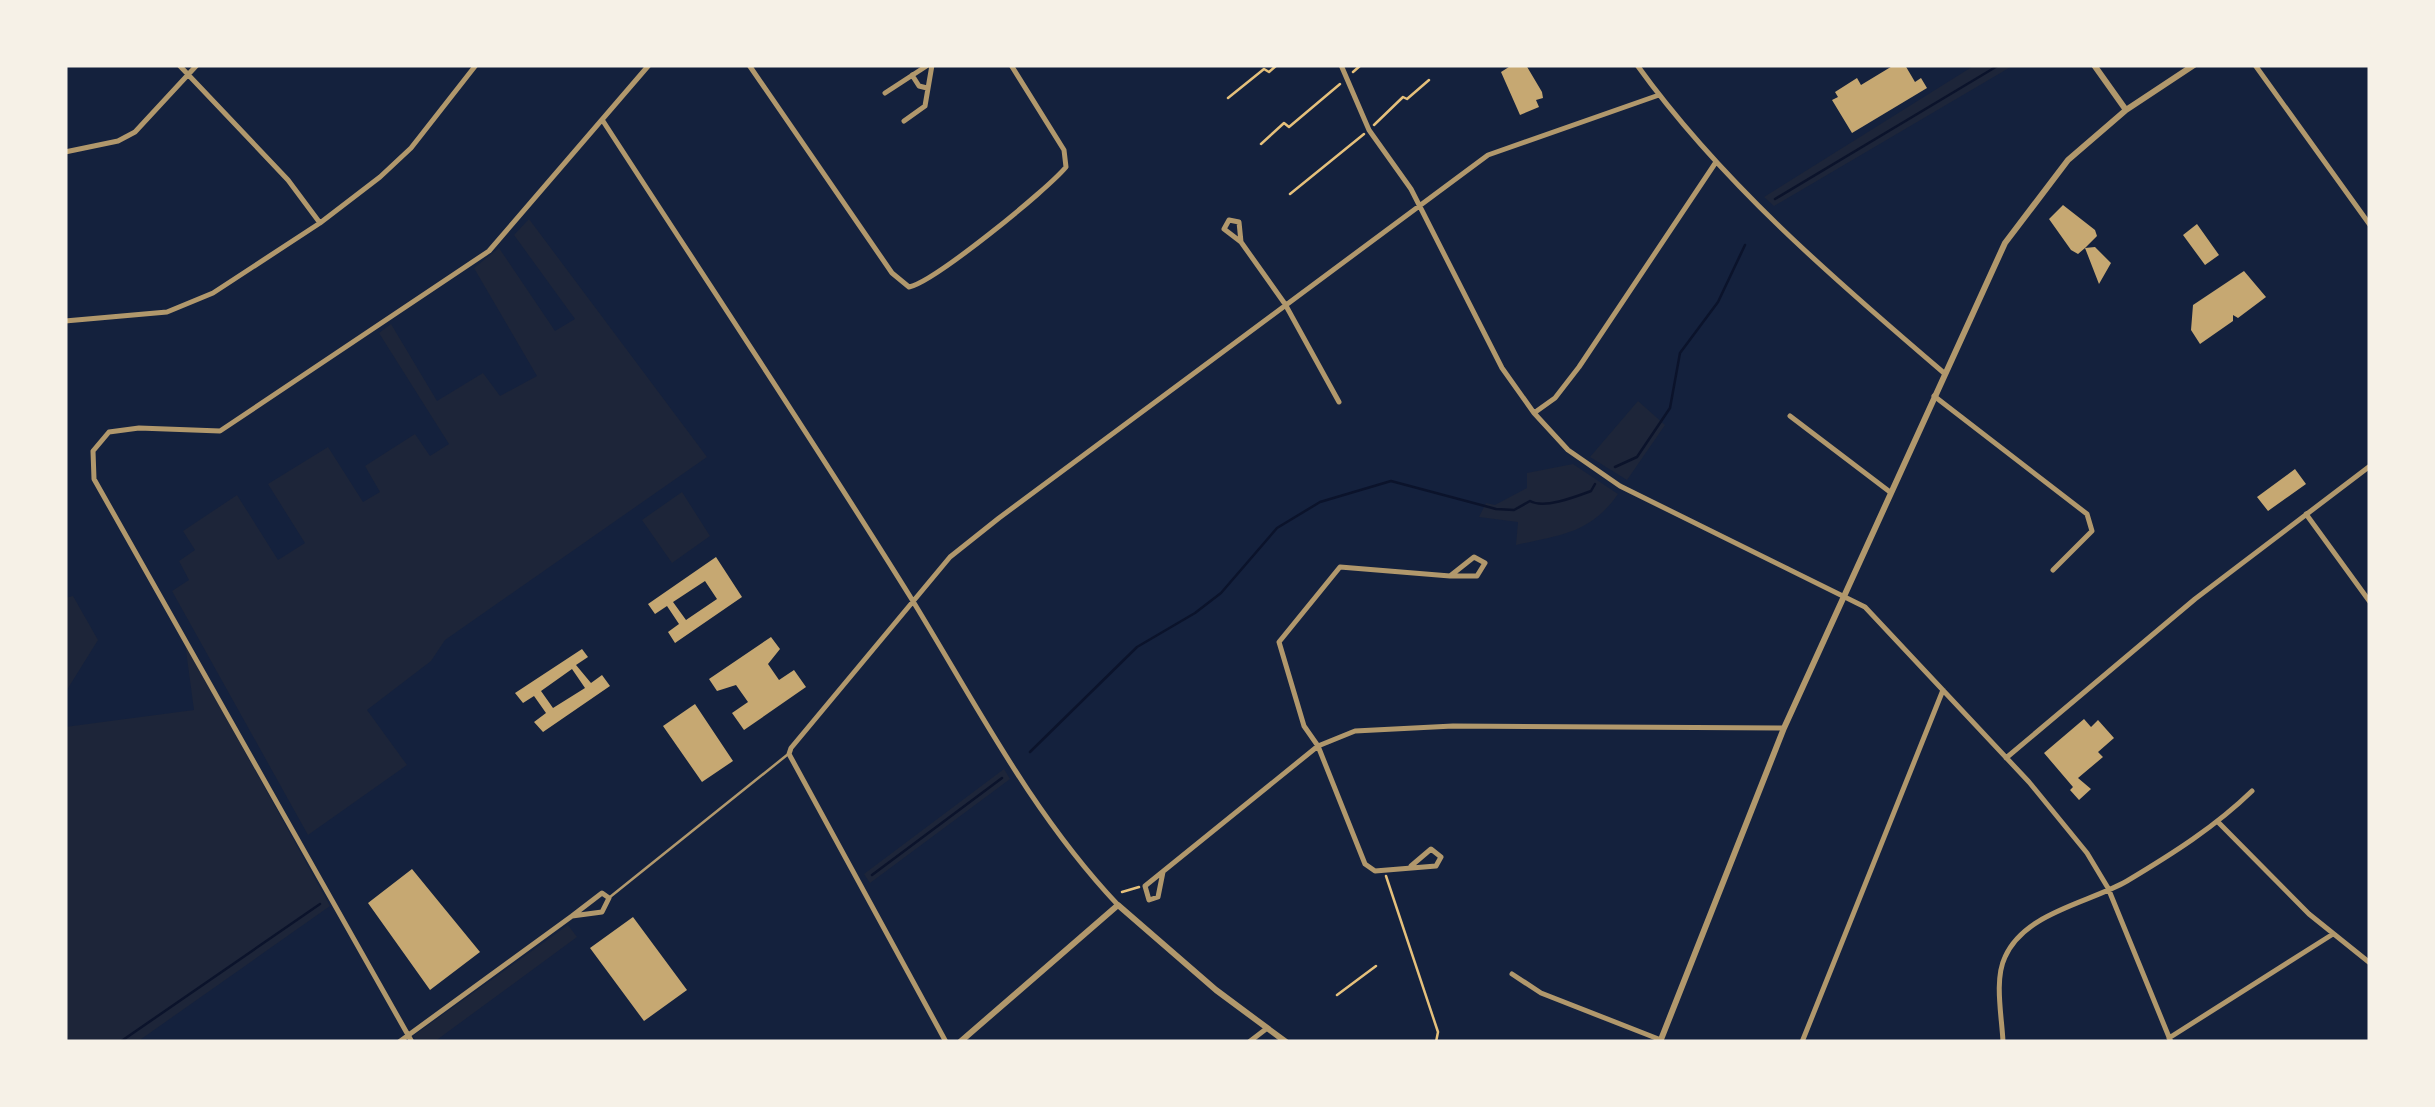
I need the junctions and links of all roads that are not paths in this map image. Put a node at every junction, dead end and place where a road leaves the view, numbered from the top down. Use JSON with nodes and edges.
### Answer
{"nodes":[{"id":1,"x":179,"y":65,"type":"edge"},
{"id":2,"x":197,"y":65,"type":"edge"},
{"id":3,"x":476,"y":65,"type":"edge"},
{"id":4,"x":649,"y":65,"type":"edge"},
{"id":5,"x":749,"y":65,"type":"edge"},
{"id":6,"x":930,"y":65,"type":"edge"},
{"id":7,"x":1011,"y":65,"type":"edge"},
{"id":8,"x":1341,"y":65,"type":"edge"},
{"id":9,"x":1637,"y":65,"type":"edge"},
{"id":10,"x":2094,"y":65,"type":"edge"},
{"id":11,"x":2194,"y":65,"type":"edge"},
{"id":12,"x":2255,"y":65,"type":"edge"},
{"id":13,"x":187,"y":74,"type":"junction"},
{"id":14,"x":912,"y":76,"type":"junction"},
{"id":15,"x":928,"y":88,"type":"junction"},
{"id":16,"x":884,"y":93,"type":"dead end"},
{"id":17,"x":1659,"y":94,"type":"junction"},
{"id":18,"x":2126,"y":110,"type":"junction"},
{"id":19,"x":603,"y":121,"type":"junction"},
{"id":20,"x":904,"y":121,"type":"dead end"},
{"id":21,"x":65,"y":152,"type":"edge"},
{"id":22,"x":1716,"y":161,"type":"junction"},
{"id":23,"x":1419,"y":204,"type":"junction"},
{"id":24,"x":320,"y":223,"type":"junction"},
{"id":25,"x":2370,"y":225,"type":"edge"},
{"id":26,"x":1241,"y":242,"type":"junction"},
{"id":27,"x":1285,"y":304,"type":"junction"},
{"id":28,"x":65,"y":321,"type":"edge"},
{"id":29,"x":1944,"y":374,"type":"junction"},
{"id":30,"x":1934,"y":396,"type":"junction"},
{"id":31,"x":1340,"y":402,"type":"dead end"},
{"id":32,"x":1534,"y":413,"type":"junction"},
{"id":33,"x":1790,"y":416,"type":"dead end"},
{"id":34,"x":2370,"y":466,"type":"edge"},
{"id":35,"x":1890,"y":492,"type":"junction"},
{"id":36,"x":2306,"y":514,"type":"junction"},
{"id":37,"x":2053,"y":570,"type":"dead end"},
{"id":38,"x":1450,"y":576,"type":"junction"},
{"id":39,"x":1843,"y":595,"type":"junction"},
{"id":40,"x":912,"y":600,"type":"junction"},
{"id":41,"x":2370,"y":602,"type":"edge"},
{"id":42,"x":1943,"y":690,"type":"junction"},
{"id":43,"x":1784,"y":728,"type":"junction"},
{"id":44,"x":1318,"y":746,"type":"junction"},
{"id":45,"x":790,"y":754,"type":"junction"},
{"id":46,"x":2006,"y":758,"type":"junction"},
{"id":47,"x":2252,"y":790,"type":"dead end"},
{"id":48,"x":2219,"y":823,"type":"junction"},
{"id":49,"x":1412,"y":866,"type":"junction"},
{"id":50,"x":1163,"y":872,"type":"junction"},
{"id":51,"x":2108,"y":888,"type":"junction"},
{"id":52,"x":609,"y":898,"type":"junction"},
{"id":53,"x":1118,"y":905,"type":"junction"},
{"id":54,"x":572,"y":916,"type":"junction"},
{"id":55,"x":2334,"y":934,"type":"junction"},
{"id":56,"x":2370,"y":964,"type":"edge"},
{"id":57,"x":1512,"y":974,"type":"dead end"},
{"id":58,"x":1266,"y":1029,"type":"junction"},
{"id":59,"x":410,"y":1038,"type":"edge"},
{"id":60,"x":2170,"y":1040,"type":"edge"},
{"id":61,"x":1660,"y":1041,"type":"edge"},
{"id":62,"x":399,"y":1042,"type":"edge"},
{"id":63,"x":946,"y":1042,"type":"edge"},
{"id":64,"x":960,"y":1042,"type":"edge"},
{"id":65,"x":1249,"y":1042,"type":"edge"},
{"id":66,"x":1286,"y":1042,"type":"edge"},
{"id":67,"x":1802,"y":1042,"type":"edge"},
{"id":68,"x":2003,"y":1042,"type":"edge"}],
"edges":[{"from":1,"to":13,"type":"street"},
{"from":2,"to":13,"type":"street"},
{"from":3,"to":24,"type":"street"},
{"from":4,"to":19,"type":"street"},
{"from":5,"to":7,"type":"street"},
{"from":6,"to":14,"type":"street"},
{"from":6,"to":15,"type":"street"},
{"from":8,"to":23,"type":"street"},
{"from":9,"to":17,"type":"street"},
{"from":10,"to":18,"type":"street"},
{"from":11,"to":18,"type":"street"},
{"from":12,"to":25,"type":"street"},
{"from":13,"to":21,"type":"street"},
{"from":13,"to":24,"type":"street"},
{"from":14,"to":15,"type":"street"},
{"from":14,"to":16,"type":"street"},
{"from":15,"to":20,"type":"street"},
{"from":17,"to":22,"type":"street"},
{"from":17,"to":23,"type":"street"},
{"from":18,"to":29,"type":"street"},
{"from":19,"to":40,"type":"street"},
{"from":19,"to":59,"type":"street"},
{"from":22,"to":29,"type":"street"},
{"from":22,"to":32,"type":"street"},
{"from":23,"to":27,"type":"street"},
{"from":23,"to":32,"type":"street"},
{"from":24,"to":28,"type":"street"},
{"from":26,"to":26,"type":"street"},
{"from":26,"to":27,"type":"street"},
{"from":27,"to":31,"type":"street"},
{"from":27,"to":40,"type":"street"},
{"from":29,"to":30,"type":"street"},
{"from":30,"to":35,"type":"street"},
{"from":30,"to":37,"type":"street"},
{"from":32,"to":39,"type":"street"},
{"from":33,"to":35,"type":"street"},
{"from":34,"to":36,"type":"street"},
{"from":35,"to":39,"type":"street"},
{"from":36,"to":41,"type":"street"},
{"from":36,"to":46,"type":"street"},
{"from":38,"to":38,"type":"street"},
{"from":38,"to":44,"type":"street"},
{"from":39,"to":42,"type":"street"},
{"from":39,"to":43,"type":"street"},
{"from":40,"to":45,"type":"street"},
{"from":40,"to":53,"type":"street"},
{"from":42,"to":46,"type":"street"},
{"from":42,"to":67,"type":"street"},
{"from":43,"to":44,"type":"street"},
{"from":43,"to":61,"type":"street"},
{"from":44,"to":49,"type":"street"},
{"from":44,"to":50,"type":"street"},
{"from":45,"to":52,"type":"lane"},
{"from":45,"to":63,"type":"street"},
{"from":46,"to":51,"type":"street"},
{"from":47,"to":48,"type":"street"},
{"from":48,"to":51,"type":"street"},
{"from":48,"to":55,"type":"street"},
{"from":49,"to":49,"type":"street"},
{"from":50,"to":50,"type":"street"},
{"from":51,"to":60,"type":"street"},
{"from":51,"to":68,"type":"street"},
{"from":52,"to":54,"type":"street"},
{"from":52,"to":54,"type":"street"},
{"from":53,"to":58,"type":"street"},
{"from":53,"to":64,"type":"street"},
{"from":54,"to":59,"type":"street"},
{"from":55,"to":56,"type":"street"},
{"from":55,"to":60,"type":"street"},
{"from":57,"to":61,"type":"street"},
{"from":58,"to":65,"type":"street"},
{"from":58,"to":66,"type":"street"},
{"from":59,"to":62,"type":"street"}]}
